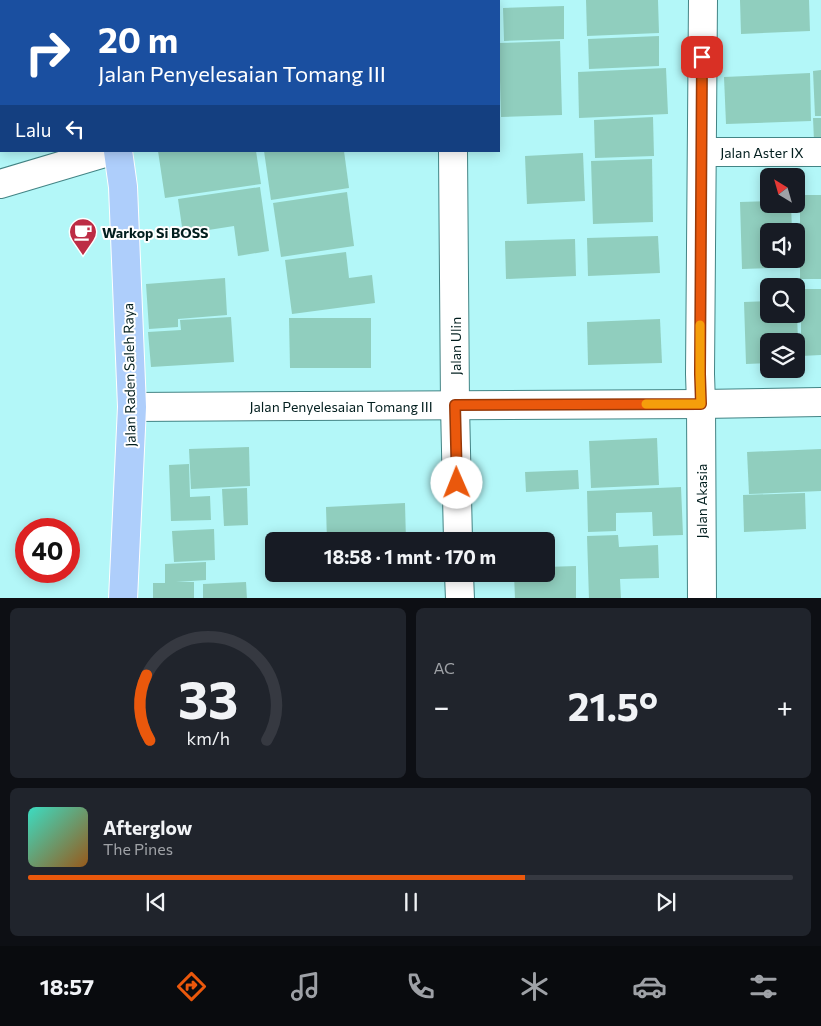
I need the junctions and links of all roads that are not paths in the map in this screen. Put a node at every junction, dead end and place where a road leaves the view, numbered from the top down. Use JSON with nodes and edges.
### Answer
{"nodes":[{"id":1,"x":702,"y":0,"type":"edge"},
{"id":2,"x":108,"y":152,"type":"edge"},
{"id":3,"x":118,"y":152,"type":"edge"},
{"id":4,"x":453,"y":152,"type":"edge"},
{"id":5,"x":702,"y":152,"type":"junction"},
{"id":6,"x":821,"y":152,"type":"edge"},
{"id":7,"x":0,"y":184,"type":"edge"},
{"id":8,"x":821,"y":402,"type":"edge"},
{"id":9,"x":701,"y":404,"type":"junction"},
{"id":10,"x":455,"y":405,"type":"junction"},
{"id":11,"x":132,"y":407,"type":"junction"},
{"id":12,"x":458,"y":532,"type":"edge"},
{"id":13,"x":459,"y":582,"type":"edge"},
{"id":14,"x":123,"y":598,"type":"edge"},
{"id":15,"x":460,"y":598,"type":"edge"},
{"id":16,"x":702,"y":598,"type":"edge"}],
"edges":[{"from":1,"to":5,"type":"street","name":"Jalan Akasia"},
{"from":2,"to":7,"type":"street"},
{"from":3,"to":11,"type":"main road","name":"Jalan Raden Saleh Raya"},
{"from":4,"to":10,"type":"street","name":"Jalan Ulin"},
{"from":5,"to":6,"type":"street","name":"Jalan Aster IX"},
{"from":5,"to":9,"type":"street","name":"Jalan Akasia"},
{"from":8,"to":9,"type":"street","name":"Jalan Penyelesaian Tomang III"},
{"from":9,"to":10,"type":"street","name":"Jalan Penyelesaian Tomang III"},
{"from":9,"to":16,"type":"street","name":"Jalan Akasia"},
{"from":10,"to":11,"type":"street","name":"Jalan Penyelesaian Tomang III"},
{"from":10,"to":12,"type":"street","name":"Jalan Ulin"},
{"from":11,"to":14,"type":"main road","name":"Jalan Raden Saleh Raya"},
{"from":13,"to":15,"type":"street"}]}
